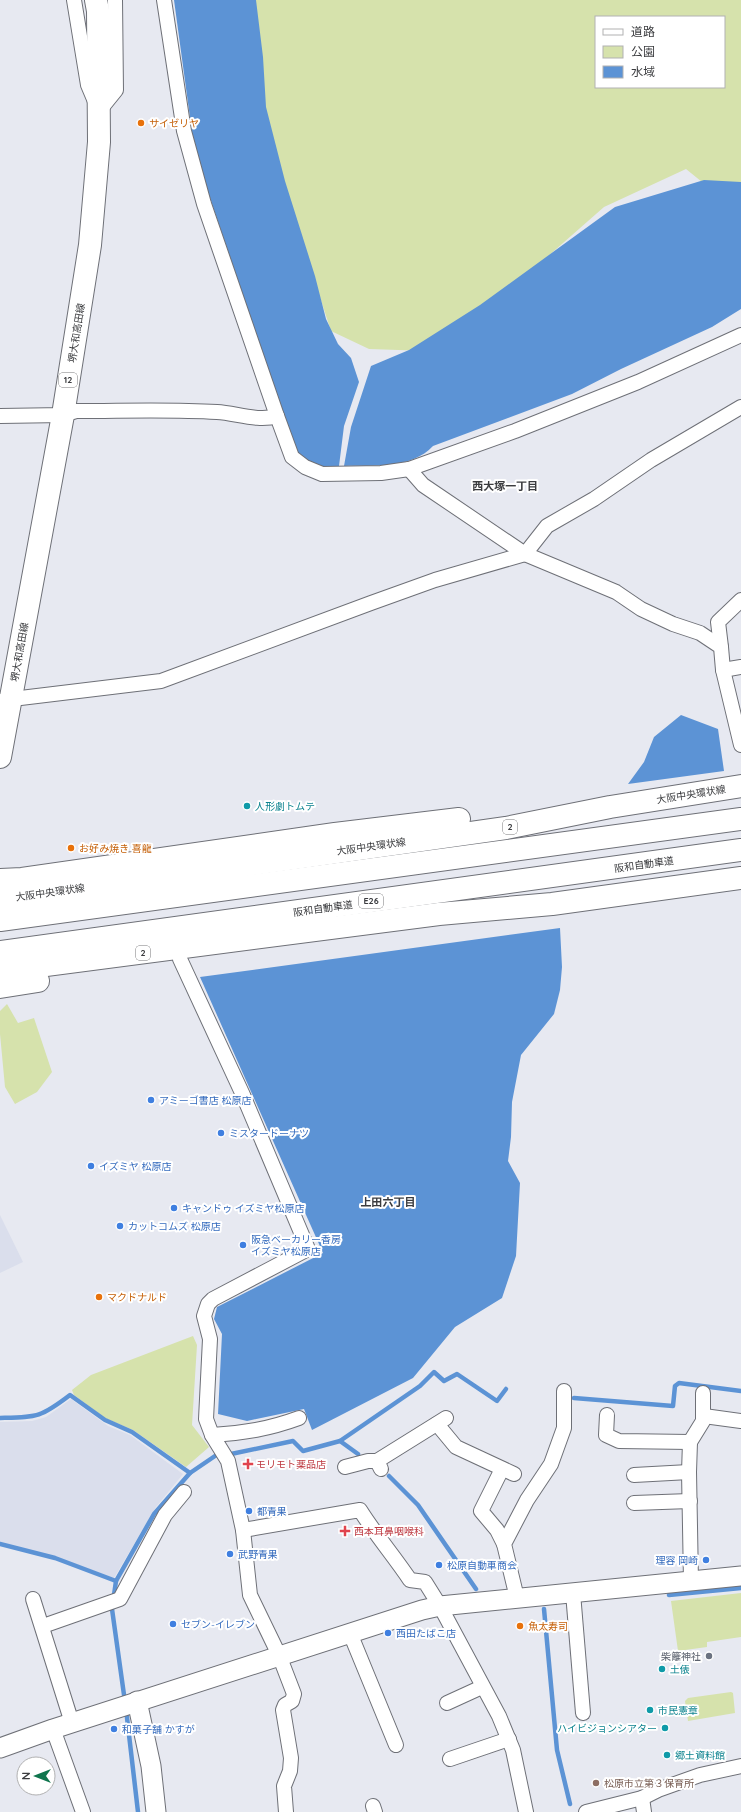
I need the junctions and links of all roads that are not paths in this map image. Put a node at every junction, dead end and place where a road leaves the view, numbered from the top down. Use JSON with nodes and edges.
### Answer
{"nodes":[{"id":1,"x":74,"y":0,"type":"edge"},
{"id":2,"x":96,"y":0,"type":"edge"},
{"id":3,"x":115,"y":0,"type":"edge"},
{"id":4,"x":164,"y":0,"type":"edge"},
{"id":5,"x":99,"y":111,"type":"junction"},
{"id":6,"x":741,"y":335,"type":"edge"},
{"id":7,"x":741,"y":407,"type":"edge"},
{"id":8,"x":62,"y":415,"type":"junction"},
{"id":9,"x":0,"y":416,"type":"edge"},
{"id":10,"x":277,"y":416,"type":"junction"},
{"id":11,"x":409,"y":469,"type":"junction"},
{"id":12,"x":525,"y":554,"type":"junction"},
{"id":13,"x":741,"y":600,"type":"edge"},
{"id":14,"x":721,"y":647,"type":"junction"},
{"id":15,"x":741,"y":668,"type":"edge"},
{"id":16,"x":723,"y":670,"type":"junction"},
{"id":17,"x":5,"y":700,"type":"edge"},
{"id":18,"x":741,"y":745,"type":"edge"},
{"id":19,"x":0,"y":757,"type":"edge"},
{"id":20,"x":741,"y":786,"type":"edge"},
{"id":21,"x":610,"y":807,"type":"junction"},
{"id":22,"x":741,"y":819,"type":"edge"},
{"id":23,"x":741,"y":850,"type":"edge"},
{"id":24,"x":741,"y":878,"type":"edge"},
{"id":25,"x":0,"y":880,"type":"edge"},
{"id":26,"x":623,"y":894,"type":"junction"},
{"id":27,"x":0,"y":900,"type":"edge"},
{"id":28,"x":0,"y":920,"type":"edge"},
{"id":29,"x":0,"y":952,"type":"edge"},
{"id":30,"x":180,"y":959,"type":"junction"},
{"id":31,"x":0,"y":971,"type":"edge"},
{"id":32,"x":0,"y":987,"type":"edge"},
{"id":33,"x":564,"y":1391,"type":"dead end"},
{"id":34,"x":703,"y":1393,"type":"dead end"},
{"id":35,"x":607,"y":1415,"type":"dead end"},
{"id":36,"x":704,"y":1416,"type":"junction"},
{"id":37,"x":299,"y":1418,"type":"dead end"},
{"id":38,"x":741,"y":1421,"type":"edge"},
{"id":39,"x":212,"y":1435,"type":"junction"},
{"id":40,"x":690,"y":1442,"type":"junction"},
{"id":41,"x":345,"y":1467,"type":"dead end"},
{"id":42,"x":689,"y":1472,"type":"junction"},
{"id":43,"x":634,"y":1475,"type":"dead end"},
{"id":44,"x":184,"y":1492,"type":"dead end"},
{"id":45,"x":690,"y":1501,"type":"junction"},
{"id":46,"x":634,"y":1503,"type":"dead end"},
{"id":47,"x":243,"y":1530,"type":"junction"},
{"id":48,"x":504,"y":1544,"type":"junction"},
{"id":49,"x":741,"y":1576,"type":"edge"},
{"id":50,"x":691,"y":1581,"type":"junction"},
{"id":51,"x":573,"y":1593,"type":"junction"},
{"id":52,"x":517,"y":1598,"type":"junction"},
{"id":53,"x":33,"y":1599,"type":"dead end"},
{"id":54,"x":440,"y":1606,"type":"junction"},
{"id":55,"x":43,"y":1626,"type":"junction"},
{"id":56,"x":350,"y":1633,"type":"junction"},
{"id":57,"x":279,"y":1655,"type":"junction"},
{"id":58,"x":482,"y":1687,"type":"junction"},
{"id":59,"x":136,"y":1702,"type":"junction"},
{"id":60,"x":447,"y":1703,"type":"dead end"},
{"id":61,"x":584,"y":1713,"type":"dead end"},
{"id":62,"x":72,"y":1723,"type":"junction"},
{"id":63,"x":53,"y":1729,"type":"junction"},
{"id":64,"x":509,"y":1739,"type":"junction"},
{"id":65,"x":396,"y":1745,"type":"dead end"},
{"id":66,"x":0,"y":1748,"type":"edge"},
{"id":67,"x":450,"y":1759,"type":"dead end"},
{"id":68,"x":741,"y":1766,"type":"edge"},
{"id":69,"x":643,"y":1805,"type":"edge"},
{"id":70,"x":83,"y":1812,"type":"edge"},
{"id":71,"x":156,"y":1812,"type":"edge"},
{"id":72,"x":286,"y":1812,"type":"edge"},
{"id":73,"x":526,"y":1812,"type":"edge"},
{"id":74,"x":586,"y":1812,"type":"edge"}],
"edges":[{"from":1,"to":5,"type":"street"},
{"from":2,"to":5,"type":"main road","name":"堺大和高田線","number":"12"},
{"from":3,"to":5,"type":"street"},
{"from":4,"to":10,"type":"street"},
{"from":5,"to":8,"type":"main road","name":"堺大和高田線","number":"12"},
{"from":6,"to":11,"type":"street"},
{"from":7,"to":12,"type":"street"},
{"from":8,"to":9,"type":"street"},
{"from":8,"to":10,"type":"street"},
{"from":8,"to":17,"type":"main road","name":"堺大和高田線","number":"12"},
{"from":10,"to":11,"type":"street"},
{"from":11,"to":12,"type":"street"},
{"from":12,"to":14,"type":"street"},
{"from":12,"to":17,"type":"street"},
{"from":13,"to":14,"type":"street"},
{"from":14,"to":16,"type":"street"},
{"from":15,"to":16,"type":"street"},
{"from":16,"to":18,"type":"street"},
{"from":17,"to":19,"type":"main road","name":"堺大和高田線","number":"12"},
{"from":20,"to":21,"type":"main road","name":"大阪中央環状線","number":"2"},
{"from":21,"to":25,"type":"main road"},
{"from":21,"to":27,"type":"main road","name":"大阪中央環状線","number":"2"},
{"from":22,"to":28,"type":"main road"},
{"from":23,"to":29,"type":"main road","name":"阪和自動車道","number":"E26"},
{"from":24,"to":26,"type":"main road","number":"2"},
{"from":26,"to":30,"type":"main road"},
{"from":26,"to":31,"type":"main road","number":"2"},
{"from":30,"to":32,"type":"main road"},
{"from":30,"to":39,"type":"street"},
{"from":33,"to":48,"type":"street"},
{"from":34,"to":36,"type":"street"},
{"from":35,"to":40,"type":"street"},
{"from":36,"to":38,"type":"street"},
{"from":36,"to":40,"type":"street"},
{"from":37,"to":39,"type":"street"},
{"from":39,"to":47,"type":"street"},
{"from":40,"to":42,"type":"street"},
{"from":41,"to":48,"type":"street"},
{"from":42,"to":43,"type":"street"},
{"from":42,"to":45,"type":"street"},
{"from":44,"to":55,"type":"street"},
{"from":45,"to":46,"type":"street"},
{"from":45,"to":50,"type":"street"},
{"from":47,"to":54,"type":"street"},
{"from":47,"to":57,"type":"street"},
{"from":48,"to":52,"type":"street"},
{"from":49,"to":50,"type":"street"},
{"from":50,"to":51,"type":"street"},
{"from":51,"to":52,"type":"street"},
{"from":51,"to":61,"type":"street"},
{"from":52,"to":54,"type":"street"},
{"from":53,"to":55,"type":"street"},
{"from":54,"to":56,"type":"street"},
{"from":54,"to":58,"type":"street"},
{"from":55,"to":62,"type":"street"},
{"from":56,"to":57,"type":"street"},
{"from":56,"to":65,"type":"street"},
{"from":57,"to":59,"type":"street"},
{"from":57,"to":72,"type":"street"},
{"from":58,"to":60,"type":"street"},
{"from":58,"to":64,"type":"street"},
{"from":59,"to":62,"type":"street"},
{"from":59,"to":71,"type":"street"},
{"from":62,"to":63,"type":"street"},
{"from":63,"to":66,"type":"street"},
{"from":63,"to":70,"type":"street"},
{"from":64,"to":67,"type":"street"},
{"from":64,"to":73,"type":"street"},
{"from":68,"to":69,"type":"street"},
{"from":69,"to":74,"type":"street"}]}
